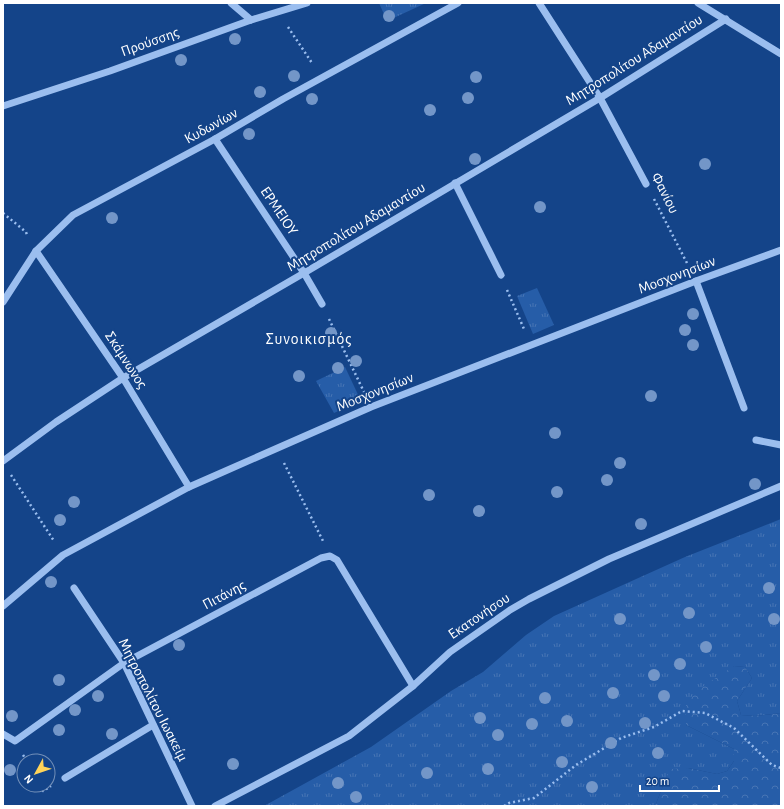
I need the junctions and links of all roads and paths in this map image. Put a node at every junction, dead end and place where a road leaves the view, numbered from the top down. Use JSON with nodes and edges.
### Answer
{"nodes":[{"id":1,"x":230,"y":3,"type":"edge"},
{"id":2,"x":307,"y":3,"type":"edge"},
{"id":3,"x":458,"y":3,"type":"edge"},
{"id":4,"x":539,"y":3,"type":"edge"},
{"id":5,"x":698,"y":3,"type":"edge"},
{"id":6,"x":278,"y":12,"type":"junction"},
{"id":7,"x":726,"y":19,"type":"junction"},
{"id":8,"x":251,"y":20,"type":"junction"},
{"id":9,"x":781,"y":54,"type":"edge"},
{"id":10,"x":308,"y":57,"type":"dead end"},
{"id":11,"x":600,"y":98,"type":"junction"},
{"id":12,"x":3,"y":106,"type":"edge"},
{"id":13,"x":215,"y":139,"type":"junction"},
{"id":14,"x":454,"y":183,"type":"junction"},
{"id":15,"x":646,"y":184,"type":"joint"},
{"id":16,"x":3,"y":213,"type":"edge"},
{"id":17,"x":26,"y":232,"type":"dead end"},
{"id":18,"x":781,"y":250,"type":"edge"},
{"id":19,"x":36,"y":252,"type":"junction"},
{"id":20,"x":304,"y":273,"type":"junction"},
{"id":21,"x":501,"y":275,"type":"joint"},
{"id":22,"x":696,"y":281,"type":"junction"},
{"id":23,"x":3,"y":302,"type":"edge"},
{"id":24,"x":322,"y":304,"type":"joint"},
{"id":25,"x":530,"y":344,"type":"junction"},
{"id":26,"x":123,"y":378,"type":"junction"},
{"id":27,"x":371,"y":407,"type":"junction"},
{"id":28,"x":744,"y":408,"type":"dead end"},
{"id":29,"x":756,"y":440,"type":"dead end"},
{"id":30,"x":781,"y":445,"type":"edge"},
{"id":31,"x":277,"y":448,"type":"junction"},
{"id":32,"x":3,"y":461,"type":"edge"},
{"id":33,"x":7,"y":469,"type":"dead end"},
{"id":34,"x":781,"y":486,"type":"edge"},
{"id":35,"x":189,"y":487,"type":"junction"},
{"id":36,"x":63,"y":555,"type":"junction"},
{"id":37,"x":330,"y":556,"type":"junction"},
{"id":38,"x":74,"y":588,"type":"dead end"},
{"id":39,"x":3,"y":606,"type":"edge"},
{"id":40,"x":124,"y":663,"type":"junction"},
{"id":41,"x":413,"y":686,"type":"junction"},
{"id":42,"x":153,"y":725,"type":"junction"},
{"id":43,"x":3,"y":734,"type":"edge"},
{"id":44,"x":781,"y":768,"type":"edge"},
{"id":45,"x":65,"y":778,"type":"dead end"},
{"id":46,"x":192,"y":806,"type":"edge"},
{"id":47,"x":215,"y":806,"type":"edge"},
{"id":48,"x":504,"y":806,"type":"edge"}],
"edges":[{"from":1,"to":8,"type":"street"},
{"from":2,"to":6,"type":"street","name":"Προύσσης"},
{"from":3,"to":13,"type":"street","name":"Κυδωνίων"},
{"from":4,"to":11,"type":"street","name":"Φανίου"},
{"from":5,"to":7,"type":"street"},
{"from":6,"to":8,"type":"street","name":"Προύσσης"},
{"from":6,"to":10,"type":"path"},
{"from":7,"to":9,"type":"street"},
{"from":7,"to":11,"type":"street","name":"Μητροπολίτου Αδαμαντίου"},
{"from":8,"to":12,"type":"street","name":"Προύσσης"},
{"from":11,"to":14,"type":"street","name":"Μητροπολίτου Αδαμαντίου"},
{"from":11,"to":15,"type":"street","name":"Φανίου"},
{"from":13,"to":19,"type":"street","name":"Κυδωνίων"},
{"from":13,"to":20,"type":"street","name":"ΕΡΜΕΙΟΥ"},
{"from":14,"to":20,"type":"street","name":"Μητροπολίτου Αδαμαντίου"},
{"from":14,"to":21,"type":"street"},
{"from":15,"to":22,"type":"path","name":"Φανίου"},
{"from":16,"to":17,"type":"path"},
{"from":18,"to":22,"type":"street","name":"Μοσχονησίων"},
{"from":19,"to":23,"type":"street","name":"Κυδωνίων"},
{"from":19,"to":26,"type":"street","name":"Σκάμνωνος"},
{"from":20,"to":24,"type":"street","name":"ΕΡΜΕΙΟΥ"},
{"from":20,"to":26,"type":"street","name":"Μητροπολίτου Αδαμαντίου"},
{"from":21,"to":25,"type":"path"},
{"from":22,"to":25,"type":"street","name":"Μοσχονησίων"},
{"from":22,"to":28,"type":"street"},
{"from":24,"to":27,"type":"path"},
{"from":25,"to":27,"type":"street","name":"Μοσχονησίων"},
{"from":26,"to":32,"type":"street","name":"Μητροπολίτου Αδαμαντίου"},
{"from":26,"to":35,"type":"street","name":"Σκάμνωνος"},
{"from":27,"to":31,"type":"street","name":"Μοσχονησίων"},
{"from":29,"to":30,"type":"street"},
{"from":31,"to":35,"type":"street","name":"Μοσχονησίων"},
{"from":31,"to":37,"type":"path"},
{"from":33,"to":36,"type":"path"},
{"from":34,"to":41,"type":"street","name":"Εκατονήσου"},
{"from":35,"to":36,"type":"street","name":"Μοσχονησίων"},
{"from":36,"to":39,"type":"street","name":"Μοσχονησίων"},
{"from":37,"to":40,"type":"street","name":"Πιτάνης"},
{"from":37,"to":41,"type":"street"},
{"from":38,"to":40,"type":"street","name":"Μητροπολίτου Ιωακείμ"},
{"from":40,"to":42,"type":"street","name":"Μητροπολίτου Ιωακείμ"},
{"from":40,"to":43,"type":"street","name":"Πιτάνης"},
{"from":41,"to":47,"type":"street","name":"Εκατονήσου"},
{"from":42,"to":45,"type":"street"},
{"from":42,"to":46,"type":"street","name":"Μητροπολίτου Ιωακείμ"},
{"from":44,"to":48,"type":"path"}]}
